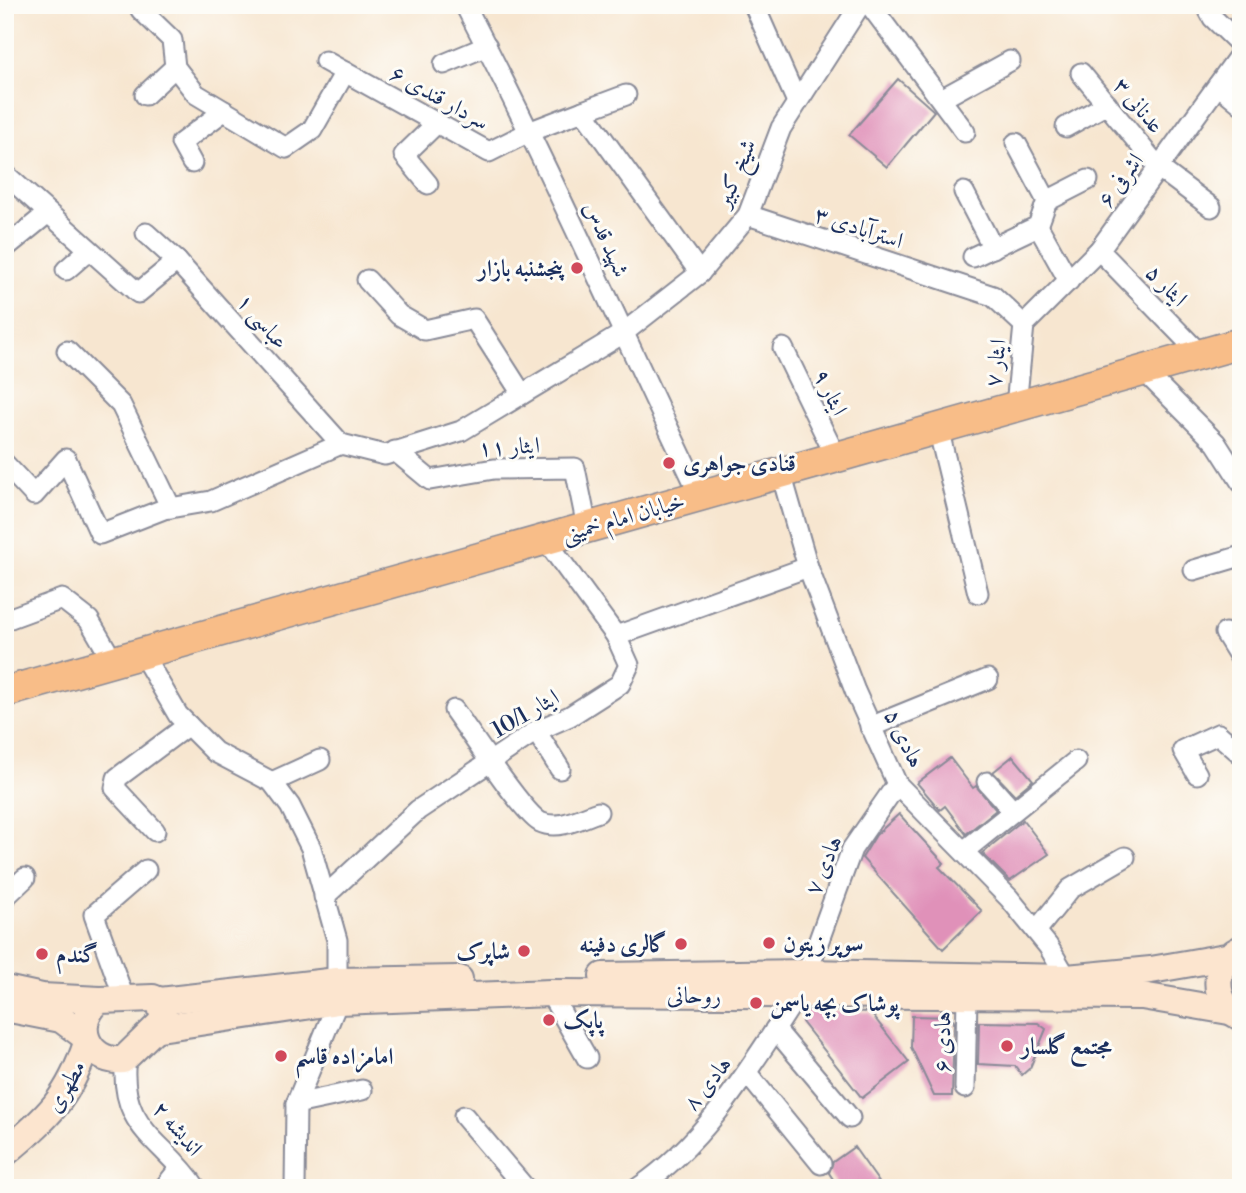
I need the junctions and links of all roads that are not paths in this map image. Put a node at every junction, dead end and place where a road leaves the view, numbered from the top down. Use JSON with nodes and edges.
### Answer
{"nodes":[{"id":1,"x":754,"y":5,"type":"edge"},
{"id":2,"x":860,"y":5,"type":"edge"},
{"id":3,"x":870,"y":5,"type":"edge"},
{"id":4,"x":1206,"y":5,"type":"edge"},
{"id":5,"x":467,"y":6,"type":"edge"},
{"id":6,"x":141,"y":10,"type":"dead end"},
{"id":7,"x":1241,"y":45,"type":"edge"},
{"id":8,"x":487,"y":46,"type":"junction"},
{"id":9,"x":1241,"y":53,"type":"edge"},
{"id":10,"x":325,"y":61,"type":"dead end"},
{"id":11,"x":1010,"y":61,"type":"dead end"},
{"id":12,"x":444,"y":64,"type":"dead end"},
{"id":13,"x":175,"y":67,"type":"junction"},
{"id":14,"x":345,"y":72,"type":"junction"},
{"id":15,"x":1081,"y":73,"type":"dead end"},
{"id":16,"x":1218,"y":85,"type":"junction"},
{"id":17,"x":626,"y":95,"type":"dead end"},
{"id":18,"x":145,"y":96,"type":"dead end"},
{"id":19,"x":941,"y":99,"type":"junction"},
{"id":20,"x":797,"y":102,"type":"junction"},
{"id":21,"x":1107,"y":104,"type":"junction"},
{"id":22,"x":1241,"y":104,"type":"edge"},
{"id":23,"x":224,"y":111,"type":"junction"},
{"id":24,"x":583,"y":111,"type":"junction"},
{"id":25,"x":438,"y":122,"type":"junction"},
{"id":26,"x":1066,"y":127,"type":"dead end"},
{"id":27,"x":531,"y":131,"type":"junction"},
{"id":28,"x":965,"y":132,"type":"dead end"},
{"id":29,"x":1016,"y":143,"type":"dead end"},
{"id":30,"x":192,"y":163,"type":"dead end"},
{"id":31,"x":1159,"y":168,"type":"junction"},
{"id":32,"x":5,"y":174,"type":"edge"},
{"id":33,"x":1088,"y":180,"type":"dead end"},
{"id":34,"x":428,"y":184,"type":"dead end"},
{"id":35,"x":964,"y":192,"type":"dead end"},
{"id":36,"x":1048,"y":201,"type":"junction"},
{"id":37,"x":1211,"y":207,"type":"dead end"},
{"id":38,"x":48,"y":213,"type":"junction"},
{"id":39,"x":748,"y":215,"type":"junction"},
{"id":40,"x":1038,"y":226,"type":"junction"},
{"id":41,"x":146,"y":233,"type":"dead end"},
{"id":42,"x":5,"y":248,"type":"edge"},
{"id":43,"x":993,"y":248,"type":"junction"},
{"id":44,"x":89,"y":250,"type":"junction"},
{"id":45,"x":1099,"y":250,"type":"junction"},
{"id":46,"x":973,"y":257,"type":"dead end"},
{"id":47,"x":177,"y":261,"type":"junction"},
{"id":48,"x":66,"y":270,"type":"dead end"},
{"id":49,"x":700,"y":273,"type":"junction"},
{"id":50,"x":367,"y":280,"type":"dead end"},
{"id":51,"x":1069,"y":281,"type":"junction"},
{"id":52,"x":1024,"y":325,"type":"junction"},
{"id":53,"x":622,"y":334,"type":"junction"},
{"id":54,"x":1241,"y":343,"type":"edge"},
{"id":55,"x":783,"y":348,"type":"dead end"},
{"id":56,"x":67,"y":351,"type":"dead end"},
{"id":57,"x":1200,"y":354,"type":"junction"},
{"id":58,"x":1143,"y":370,"type":"junction"},
{"id":59,"x":522,"y":394,"type":"junction"},
{"id":60,"x":1016,"y":406,"type":"junction"},
{"id":61,"x":938,"y":428,"type":"junction"},
{"id":62,"x":341,"y":444,"type":"junction"},
{"id":63,"x":395,"y":452,"type":"junction"},
{"id":64,"x":836,"y":457,"type":"junction"},
{"id":65,"x":5,"y":464,"type":"edge"},
{"id":66,"x":781,"y":473,"type":"junction"},
{"id":67,"x":1241,"y":482,"type":"edge"},
{"id":68,"x":700,"y":495,"type":"junction"},
{"id":69,"x":172,"y":508,"type":"junction"},
{"id":70,"x":587,"y":527,"type":"junction"},
{"id":71,"x":545,"y":539,"type":"junction"},
{"id":72,"x":1241,"y":556,"type":"edge"},
{"id":73,"x":808,"y":567,"type":"junction"},
{"id":74,"x":1194,"y":570,"type":"dead end"},
{"id":75,"x":978,"y":593,"type":"dead end"},
{"id":76,"x":5,"y":620,"type":"edge"},
{"id":77,"x":1225,"y":633,"type":"dead end"},
{"id":78,"x":615,"y":636,"type":"junction"},
{"id":79,"x":142,"y":653,"type":"junction"},
{"id":80,"x":1241,"y":659,"type":"edge"},
{"id":81,"x":113,"y":661,"type":"junction"},
{"id":82,"x":988,"y":679,"type":"dead end"},
{"id":83,"x":5,"y":692,"type":"edge"},
{"id":84,"x":454,"y":710,"type":"dead end"},
{"id":85,"x":188,"y":725,"type":"junction"},
{"id":86,"x":870,"y":727,"type":"junction"},
{"id":87,"x":536,"y":731,"type":"junction"},
{"id":88,"x":1241,"y":754,"type":"edge"},
{"id":89,"x":320,"y":760,"type":"dead end"},
{"id":90,"x":493,"y":761,"type":"junction"},
{"id":91,"x":1076,"y":761,"type":"dead end"},
{"id":92,"x":560,"y":769,"type":"dead end"},
{"id":93,"x":1198,"y":774,"type":"dead end"},
{"id":94,"x":272,"y":782,"type":"junction"},
{"id":95,"x":987,"y":782,"type":"dead end"},
{"id":96,"x":897,"y":783,"type":"junction"},
{"id":97,"x":1013,"y":811,"type":"junction"},
{"id":98,"x":598,"y":812,"type":"dead end"},
{"id":99,"x":155,"y":831,"type":"dead end"},
{"id":100,"x":964,"y":851,"type":"junction"},
{"id":101,"x":1125,"y":857,"type":"dead end"},
{"id":102,"x":146,"y":870,"type":"dead end"},
{"id":103,"x":25,"y":878,"type":"dead end"},
{"id":104,"x":5,"y":897,"type":"edge"},
{"id":105,"x":324,"y":897,"type":"junction"},
{"id":106,"x":1035,"y":930,"type":"junction"},
{"id":107,"x":1233,"y":953,"type":"edge"},
{"id":108,"x":1067,"y":978,"type":"junction"},
{"id":109,"x":802,"y":984,"type":"junction"},
{"id":110,"x":897,"y":986,"type":"junction"},
{"id":111,"x":5,"y":989,"type":"edge"},
{"id":112,"x":337,"y":991,"type":"junction"},
{"id":113,"x":550,"y":993,"type":"junction"},
{"id":114,"x":967,"y":997,"type":"junction"},
{"id":115,"x":112,"y":999,"type":"junction"},
{"id":116,"x":5,"y":1008,"type":"edge"},
{"id":117,"x":160,"y":1014,"type":"junction"},
{"id":118,"x":1235,"y":1014,"type":"edge"},
{"id":119,"x":775,"y":1029,"type":"junction"},
{"id":120,"x":86,"y":1039,"type":"junction"},
{"id":121,"x":125,"y":1058,"type":"junction"},
{"id":122,"x":587,"y":1058,"type":"dead end"},
{"id":123,"x":747,"y":1073,"type":"junction"},
{"id":124,"x":965,"y":1088,"type":"dead end"},
{"id":125,"x":362,"y":1090,"type":"dead end"},
{"id":126,"x":296,"y":1104,"type":"junction"},
{"id":127,"x":51,"y":1116,"type":"junction"},
{"id":128,"x":464,"y":1116,"type":"dead end"},
{"id":129,"x":850,"y":1118,"type":"dead end"},
{"id":130,"x":5,"y":1153,"type":"edge"},
{"id":131,"x":821,"y":1164,"type":"dead end"},
{"id":132,"x":179,"y":1169,"type":"junction"},
{"id":133,"x":517,"y":1185,"type":"edge"},
{"id":134,"x":642,"y":1187,"type":"edge"},
{"id":135,"x":164,"y":1188,"type":"edge"},
{"id":136,"x":196,"y":1188,"type":"edge"},
{"id":137,"x":295,"y":1188,"type":"edge"}],
"edges":[{"from":1,"to":20,"type":"street"},
{"from":2,"to":20,"type":"street","name":"شیخ کبیر"},
{"from":3,"to":19,"type":"street"},
{"from":4,"to":7,"type":"street"},
{"from":5,"to":8,"type":"street","name":"شهید قدس"},
{"from":6,"to":13,"type":"street"},
{"from":8,"to":12,"type":"street"},
{"from":8,"to":27,"type":"street","name":"شهید قدس"},
{"from":9,"to":16,"type":"street","name":"اشرفی ۶"},
{"from":10,"to":14,"type":"street","name":"سردار قندی ۶"},
{"from":11,"to":19,"type":"street"},
{"from":13,"to":18,"type":"street"},
{"from":13,"to":23,"type":"street"},
{"from":14,"to":23,"type":"street"},
{"from":14,"to":25,"type":"street","name":"سردار قندی ۶"},
{"from":15,"to":21,"type":"street","name":"عدنانی ۳"},
{"from":16,"to":22,"type":"street"},
{"from":16,"to":31,"type":"street","name":"اشرفی ۶"},
{"from":17,"to":24,"type":"street"},
{"from":19,"to":28,"type":"street"},
{"from":20,"to":39,"type":"street","name":"شیخ کبیر"},
{"from":21,"to":26,"type":"street"},
{"from":21,"to":31,"type":"street","name":"عدنانی ۳"},
{"from":23,"to":30,"type":"street"},
{"from":24,"to":27,"type":"street"},
{"from":24,"to":49,"type":"street"},
{"from":25,"to":27,"type":"street","name":"سردار قندی ۶"},
{"from":25,"to":34,"type":"street"},
{"from":27,"to":53,"type":"street","name":"شهید قدس"},
{"from":29,"to":36,"type":"street"},
{"from":31,"to":37,"type":"street","name":"عدنانی ۳"},
{"from":31,"to":45,"type":"street","name":"اشرفی ۶"},
{"from":32,"to":38,"type":"street"},
{"from":33,"to":36,"type":"street"},
{"from":35,"to":43,"type":"street"},
{"from":36,"to":40,"type":"street"},
{"from":38,"to":42,"type":"street"},
{"from":38,"to":44,"type":"street"},
{"from":39,"to":49,"type":"street","name":"شیخ کبیر"},
{"from":39,"to":52,"type":"street","name":"استرآبادی ٣"},
{"from":40,"to":43,"type":"street"},
{"from":40,"to":51,"type":"street"},
{"from":41,"to":47,"type":"street","name":"عباسی ۱"},
{"from":43,"to":46,"type":"street"},
{"from":44,"to":47,"type":"street"},
{"from":44,"to":48,"type":"street"},
{"from":45,"to":51,"type":"street","name":"اشرفی ۶"},
{"from":45,"to":57,"type":"street","name":"ایثار ۵"},
{"from":47,"to":62,"type":"street","name":"عباسی ۱"},
{"from":49,"to":53,"type":"street","name":"شیخ کبیر"},
{"from":50,"to":59,"type":"street"},
{"from":51,"to":52,"type":"street","name":"اشرفی ۶"},
{"from":52,"to":60,"type":"street","name":"ایثار ۷"},
{"from":53,"to":59,"type":"street","name":"شیخ کبیر"},
{"from":53,"to":68,"type":"street","name":"شهید قدس"},
{"from":54,"to":57,"type":"main road","name":"خیابان امام خمینی"},
{"from":55,"to":64,"type":"street","name":"ایثار ۹"},
{"from":56,"to":69,"type":"street"},
{"from":57,"to":58,"type":"main road","name":"خیابان امام خمینی"},
{"from":58,"to":60,"type":"main road","name":"خیابان امام خمینی"},
{"from":58,"to":67,"type":"street"},
{"from":59,"to":63,"type":"street","name":"شیخ کبیر"},
{"from":60,"to":61,"type":"main road","name":"خیابان امام خمینی"},
{"from":61,"to":64,"type":"main road","name":"خیابان امام خمینی"},
{"from":61,"to":75,"type":"street"},
{"from":62,"to":63,"type":"street"},
{"from":62,"to":69,"type":"street"},
{"from":63,"to":70,"type":"street","name":"ایثار ۱۱"},
{"from":64,"to":66,"type":"main road","name":"خیابان امام خمینی"},
{"from":65,"to":69,"type":"street"},
{"from":66,"to":68,"type":"main road","name":"خیابان امام خمینی"},
{"from":66,"to":73,"type":"street","name":"هادی ۵"},
{"from":68,"to":70,"type":"main road","name":"خیابان امام خمینی"},
{"from":70,"to":71,"type":"main road","name":"خیابان امام خمینی"},
{"from":71,"to":78,"type":"street","name":"ایثار 10/1"},
{"from":71,"to":79,"type":"main road","name":"خیابان امام خمینی"},
{"from":72,"to":74,"type":"street"},
{"from":73,"to":78,"type":"street"},
{"from":73,"to":86,"type":"street","name":"هادی ۵"},
{"from":76,"to":81,"type":"street"},
{"from":77,"to":80,"type":"street"},
{"from":78,"to":87,"type":"street","name":"ایثار 10/1"},
{"from":79,"to":81,"type":"main road","name":"خیابان امام خمینی"},
{"from":79,"to":85,"type":"street"},
{"from":81,"to":83,"type":"main road","name":"خیابان امام خمینی"},
{"from":82,"to":86,"type":"street"},
{"from":84,"to":90,"type":"street"},
{"from":85,"to":94,"type":"street"},
{"from":85,"to":99,"type":"street"},
{"from":86,"to":96,"type":"street","name":"هادی ۵"},
{"from":87,"to":90,"type":"street","name":"ایثار 10/1"},
{"from":87,"to":92,"type":"street"},
{"from":88,"to":93,"type":"street"},
{"from":89,"to":94,"type":"street"},
{"from":90,"to":98,"type":"street"},
{"from":90,"to":105,"type":"street","name":"ایثار 10/1"},
{"from":91,"to":97,"type":"street"},
{"from":94,"to":105,"type":"street"},
{"from":95,"to":97,"type":"street"},
{"from":96,"to":100,"type":"street","name":"هادی ۵"},
{"from":96,"to":109,"type":"street","name":"هادی ۷"},
{"from":97,"to":100,"type":"street"},
{"from":100,"to":106,"type":"street","name":"هادی ۵"},
{"from":101,"to":106,"type":"street"},
{"from":102,"to":115,"type":"street"},
{"from":103,"to":104,"type":"street"},
{"from":105,"to":112,"type":"street"},
{"from":106,"to":108,"type":"street","name":"هادی ۵"},
{"from":107,"to":108,"type":"main road","name":"روحانی"},
{"from":107,"to":118,"type":"main road"},
{"from":108,"to":110,"type":"main road","name":"روحانی"},
{"from":109,"to":110,"type":"main road","name":"روحانی"},
{"from":109,"to":112,"type":"main road","name":"روحانی"},
{"from":109,"to":113,"type":"main road","name":"روحانی"},
{"from":109,"to":119,"type":"street","name":"هادی ۸"},
{"from":110,"to":114,"type":"main road","name":"روحانی"},
{"from":111,"to":115,"type":"main road"},
{"from":112,"to":113,"type":"main road","name":"روحانی"},
{"from":112,"to":117,"type":"main road","name":"روحانی"},
{"from":112,"to":126,"type":"street"},
{"from":113,"to":122,"type":"street"},
{"from":114,"to":118,"type":"main road","name":"روحانی"},
{"from":114,"to":124,"type":"street","name":"هادی ۶"},
{"from":115,"to":117,"type":"main road"},
{"from":115,"to":120,"type":"main road"},
{"from":116,"to":120,"type":"main road"},
{"from":117,"to":121,"type":"main road"},
{"from":119,"to":123,"type":"street","name":"هادی ۸"},
{"from":119,"to":129,"type":"street"},
{"from":120,"to":121,"type":"main road"},
{"from":120,"to":127,"type":"main road","name":"مطهری"},
{"from":121,"to":127,"type":"main road"},
{"from":121,"to":132,"type":"street","name":"اندیشه ۲"},
{"from":123,"to":131,"type":"street"},
{"from":123,"to":134,"type":"street","name":"هادی ۸"},
{"from":125,"to":126,"type":"street"},
{"from":126,"to":137,"type":"street"},
{"from":127,"to":130,"type":"main road","name":"مطهری"},
{"from":128,"to":133,"type":"street"},
{"from":132,"to":135,"type":"street"},
{"from":132,"to":136,"type":"street","name":"اندیشه ۲"}]}
